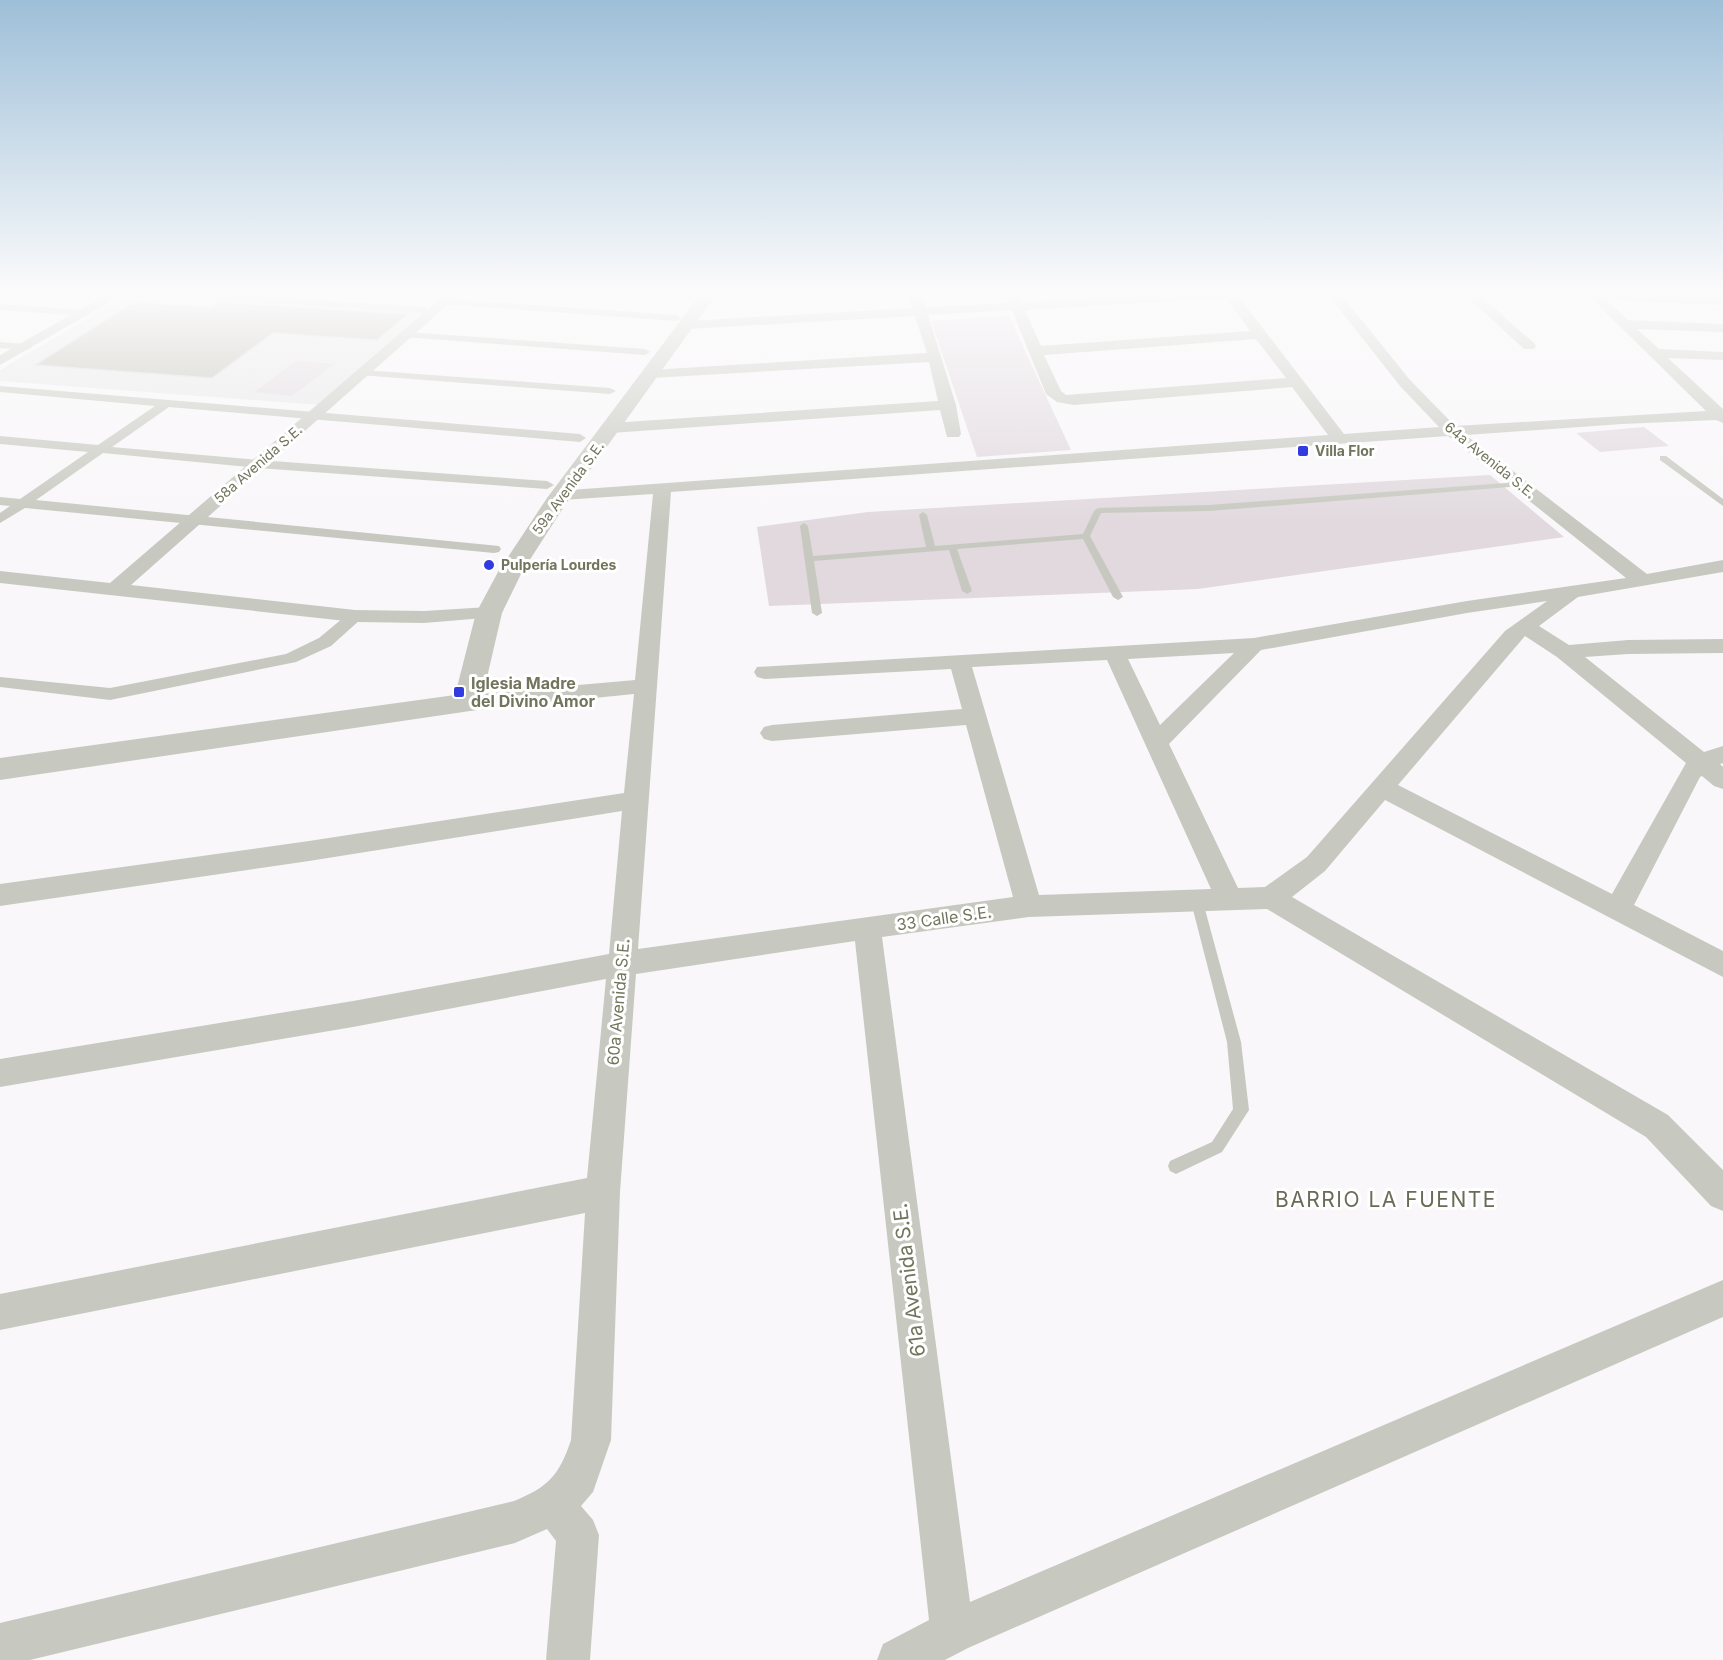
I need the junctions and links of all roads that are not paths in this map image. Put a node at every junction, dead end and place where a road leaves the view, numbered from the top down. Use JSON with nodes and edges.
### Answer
{"nodes":[{"id":1,"x":367,"y":369,"type":"edge"},
{"id":2,"x":654,"y":369,"type":"edge"},
{"id":3,"x":727,"y":369,"type":"edge"},
{"id":4,"x":938,"y":369,"type":"edge"},
{"id":5,"x":1044,"y":369,"type":"edge"},
{"id":6,"x":1288,"y":369,"type":"edge"},
{"id":7,"x":1395,"y":369,"type":"edge"},
{"id":8,"x":1672,"y":369,"type":"edge"},
{"id":9,"x":363,"y":373,"type":"junction"},
{"id":10,"x":651,"y":374,"type":"junction"},
{"id":11,"x":1297,"y":382,"type":"junction"},
{"id":12,"x":1690,"y":387,"type":"junction"},
{"id":13,"x":1712,"y":388,"type":"dead end"},
{"id":14,"x":0,"y":389,"type":"edge"},
{"id":15,"x":610,"y":391,"type":"dead end"},
{"id":16,"x":167,"y":403,"type":"junction"},
{"id":17,"x":948,"y":405,"type":"junction"},
{"id":18,"x":314,"y":415,"type":"junction"},
{"id":19,"x":1721,"y":416,"type":"edge"},
{"id":20,"x":611,"y":428,"type":"junction"},
{"id":21,"x":1451,"y":431,"type":"junction"},
{"id":22,"x":954,"y":434,"type":"dead end"},
{"id":23,"x":580,"y":438,"type":"dead end"},
{"id":24,"x":1339,"y":439,"type":"junction"},
{"id":25,"x":0,"y":440,"type":"edge"},
{"id":26,"x":101,"y":450,"type":"junction"},
{"id":27,"x":1663,"y":459,"type":"dead end"},
{"id":28,"x":258,"y":464,"type":"junction"},
{"id":29,"x":1519,"y":484,"type":"junction"},
{"id":30,"x":662,"y":489,"type":"junction"},
{"id":31,"x":554,"y":490,"type":"junction"},
{"id":32,"x":0,"y":501,"type":"edge"},
{"id":33,"x":24,"y":503,"type":"junction"},
{"id":34,"x":1723,"y":503,"type":"edge"},
{"id":35,"x":923,"y":515,"type":"dead end"},
{"id":36,"x":0,"y":519,"type":"edge"},
{"id":37,"x":193,"y":521,"type":"junction"},
{"id":38,"x":804,"y":526,"type":"dead end"},
{"id":39,"x":1086,"y":536,"type":"junction"},
{"id":40,"x":952,"y":547,"type":"junction"},
{"id":41,"x":494,"y":549,"type":"dead end"},
{"id":42,"x":931,"y":549,"type":"junction"},
{"id":43,"x":810,"y":559,"type":"junction"},
{"id":44,"x":1723,"y":566,"type":"edge"},
{"id":45,"x":0,"y":577,"type":"edge"},
{"id":46,"x":1643,"y":581,"type":"junction"},
{"id":47,"x":115,"y":589,"type":"junction"},
{"id":48,"x":967,"y":591,"type":"dead end"},
{"id":49,"x":1572,"y":592,"type":"junction"},
{"id":50,"x":1119,"y":597,"type":"dead end"},
{"id":51,"x":489,"y":613,"type":"junction"},
{"id":52,"x":817,"y":614,"type":"dead end"},
{"id":53,"x":355,"y":616,"type":"junction"},
{"id":54,"x":1525,"y":627,"type":"junction"},
{"id":55,"x":1254,"y":645,"type":"junction"},
{"id":56,"x":1723,"y":646,"type":"edge"},
{"id":57,"x":1114,"y":652,"type":"junction"},
{"id":58,"x":1565,"y":652,"type":"junction"},
{"id":59,"x":960,"y":662,"type":"junction"},
{"id":60,"x":765,"y":672,"type":"dead end"},
{"id":61,"x":0,"y":682,"type":"edge"},
{"id":62,"x":647,"y":685,"type":"junction"},
{"id":63,"x":467,"y":703,"type":"junction"},
{"id":64,"x":976,"y":716,"type":"junction"},
{"id":65,"x":772,"y":733,"type":"dead end"},
{"id":66,"x":1156,"y":742,"type":"junction"},
{"id":67,"x":1712,"y":758,"type":"edge"},
{"id":68,"x":4,"y":773,"type":"edge"},
{"id":69,"x":1723,"y":780,"type":"edge"},
{"id":70,"x":1382,"y":787,"type":"junction"},
{"id":71,"x":635,"y":800,"type":"junction"},
{"id":72,"x":0,"y":895,"type":"edge"},
{"id":73,"x":1270,"y":898,"type":"junction"},
{"id":74,"x":1230,"y":900,"type":"junction"},
{"id":75,"x":1197,"y":902,"type":"junction"},
{"id":76,"x":1029,"y":906,"type":"junction"},
{"id":77,"x":1618,"y":909,"type":"junction"},
{"id":78,"x":867,"y":928,"type":"junction"},
{"id":79,"x":620,"y":964,"type":"junction"},
{"id":80,"x":1723,"y":965,"type":"edge"},
{"id":81,"x":0,"y":1073,"type":"edge"},
{"id":82,"x":1176,"y":1166,"type":"dead end"},
{"id":83,"x":603,"y":1192,"type":"junction"},
{"id":84,"x":1723,"y":1194,"type":"edge"},
{"id":85,"x":1723,"y":1298,"type":"edge"},
{"id":86,"x":0,"y":1312,"type":"edge"},
{"id":87,"x":554,"y":1505,"type":"junction"},
{"id":88,"x":952,"y":1632,"type":"junction"},
{"id":89,"x":0,"y":1645,"type":"edge"},
{"id":90,"x":567,"y":1660,"type":"edge"},
{"id":91,"x":899,"y":1660,"type":"edge"}],
"edges":[{"from":1,"to":9,"type":"street","name":"58a Avenida S.E."},
{"from":2,"to":10,"type":"street","name":"59a Avenida S.E."},
{"from":3,"to":10,"type":"street"},
{"from":4,"to":17,"type":"street"},
{"from":5,"to":11,"type":"street"},
{"from":6,"to":11,"type":"street"},
{"from":7,"to":21,"type":"street","name":"64a Avenida S.E."},
{"from":8,"to":12,"type":"street"},
{"from":9,"to":15,"type":"street"},
{"from":9,"to":18,"type":"street","name":"58a Avenida S.E."},
{"from":10,"to":20,"type":"street","name":"59a Avenida S.E."},
{"from":11,"to":24,"type":"street"},
{"from":12,"to":13,"type":"street"},
{"from":12,"to":19,"type":"street"},
{"from":14,"to":16,"type":"street"},
{"from":16,"to":18,"type":"street"},
{"from":16,"to":26,"type":"street"},
{"from":17,"to":20,"type":"street"},
{"from":17,"to":22,"type":"street"},
{"from":18,"to":23,"type":"street"},
{"from":18,"to":28,"type":"street","name":"58a Avenida S.E."},
{"from":19,"to":21,"type":"street"},
{"from":20,"to":31,"type":"street","name":"59a Avenida S.E."},
{"from":21,"to":24,"type":"street"},
{"from":21,"to":29,"type":"street","name":"64a Avenida S.E."},
{"from":24,"to":30,"type":"street"},
{"from":25,"to":26,"type":"street"},
{"from":26,"to":28,"type":"street"},
{"from":26,"to":33,"type":"street"},
{"from":27,"to":34,"type":"lane"},
{"from":28,"to":31,"type":"street"},
{"from":28,"to":37,"type":"street","name":"58a Avenida S.E."},
{"from":29,"to":39,"type":"lane"},
{"from":29,"to":46,"type":"street","name":"64a Avenida S.E."},
{"from":30,"to":31,"type":"street"},
{"from":30,"to":62,"type":"street","name":"60a Avenida S.E."},
{"from":31,"to":51,"type":"street","name":"59a Avenida S.E."},
{"from":32,"to":33,"type":"street"},
{"from":33,"to":36,"type":"street"},
{"from":33,"to":37,"type":"street"},
{"from":35,"to":42,"type":"lane"},
{"from":37,"to":41,"type":"street"},
{"from":37,"to":47,"type":"street","name":"58a Avenida S.E."},
{"from":38,"to":43,"type":"lane"},
{"from":39,"to":40,"type":"lane"},
{"from":39,"to":50,"type":"lane"},
{"from":40,"to":42,"type":"lane"},
{"from":40,"to":48,"type":"lane"},
{"from":42,"to":43,"type":"lane"},
{"from":43,"to":52,"type":"lane"},
{"from":44,"to":46,"type":"street"},
{"from":45,"to":47,"type":"street"},
{"from":46,"to":49,"type":"street"},
{"from":47,"to":53,"type":"street"},
{"from":49,"to":54,"type":"street"},
{"from":49,"to":55,"type":"street"},
{"from":51,"to":53,"type":"street"},
{"from":51,"to":63,"type":"street","name":"59a Avenida S.E."},
{"from":53,"to":61,"type":"street"},
{"from":54,"to":58,"type":"street"},
{"from":54,"to":70,"type":"street"},
{"from":55,"to":57,"type":"street"},
{"from":55,"to":66,"type":"street"},
{"from":56,"to":58,"type":"street"},
{"from":57,"to":59,"type":"street"},
{"from":57,"to":66,"type":"street"},
{"from":58,"to":67,"type":"street"},
{"from":59,"to":60,"type":"street"},
{"from":59,"to":64,"type":"street"},
{"from":62,"to":63,"type":"street"},
{"from":62,"to":71,"type":"street","name":"60a Avenida S.E."},
{"from":63,"to":68,"type":"street"},
{"from":64,"to":65,"type":"street"},
{"from":64,"to":76,"type":"street"},
{"from":66,"to":74,"type":"street"},
{"from":67,"to":69,"type":"street"},
{"from":67,"to":77,"type":"street"},
{"from":70,"to":73,"type":"street"},
{"from":70,"to":77,"type":"street"},
{"from":71,"to":72,"type":"street"},
{"from":71,"to":79,"type":"street","name":"60a Avenida S.E."},
{"from":73,"to":74,"type":"street","name":"33 Calle S.E."},
{"from":73,"to":84,"type":"street"},
{"from":74,"to":75,"type":"street","name":"33 Calle S.E."},
{"from":75,"to":76,"type":"street","name":"33 Calle S.E."},
{"from":75,"to":82,"type":"lane"},
{"from":76,"to":78,"type":"street","name":"33 Calle S.E."},
{"from":77,"to":80,"type":"street"},
{"from":78,"to":79,"type":"street","name":"33 Calle S.E."},
{"from":78,"to":88,"type":"street","name":"61a Avenida S.E."},
{"from":79,"to":81,"type":"street","name":"33 Calle S.E."},
{"from":79,"to":83,"type":"street","name":"60a Avenida S.E."},
{"from":83,"to":86,"type":"street"},
{"from":83,"to":87,"type":"street","name":"60a Avenida S.E."},
{"from":85,"to":88,"type":"street"},
{"from":87,"to":89,"type":"street"},
{"from":87,"to":90,"type":"street"},
{"from":88,"to":91,"type":"street"}]}
